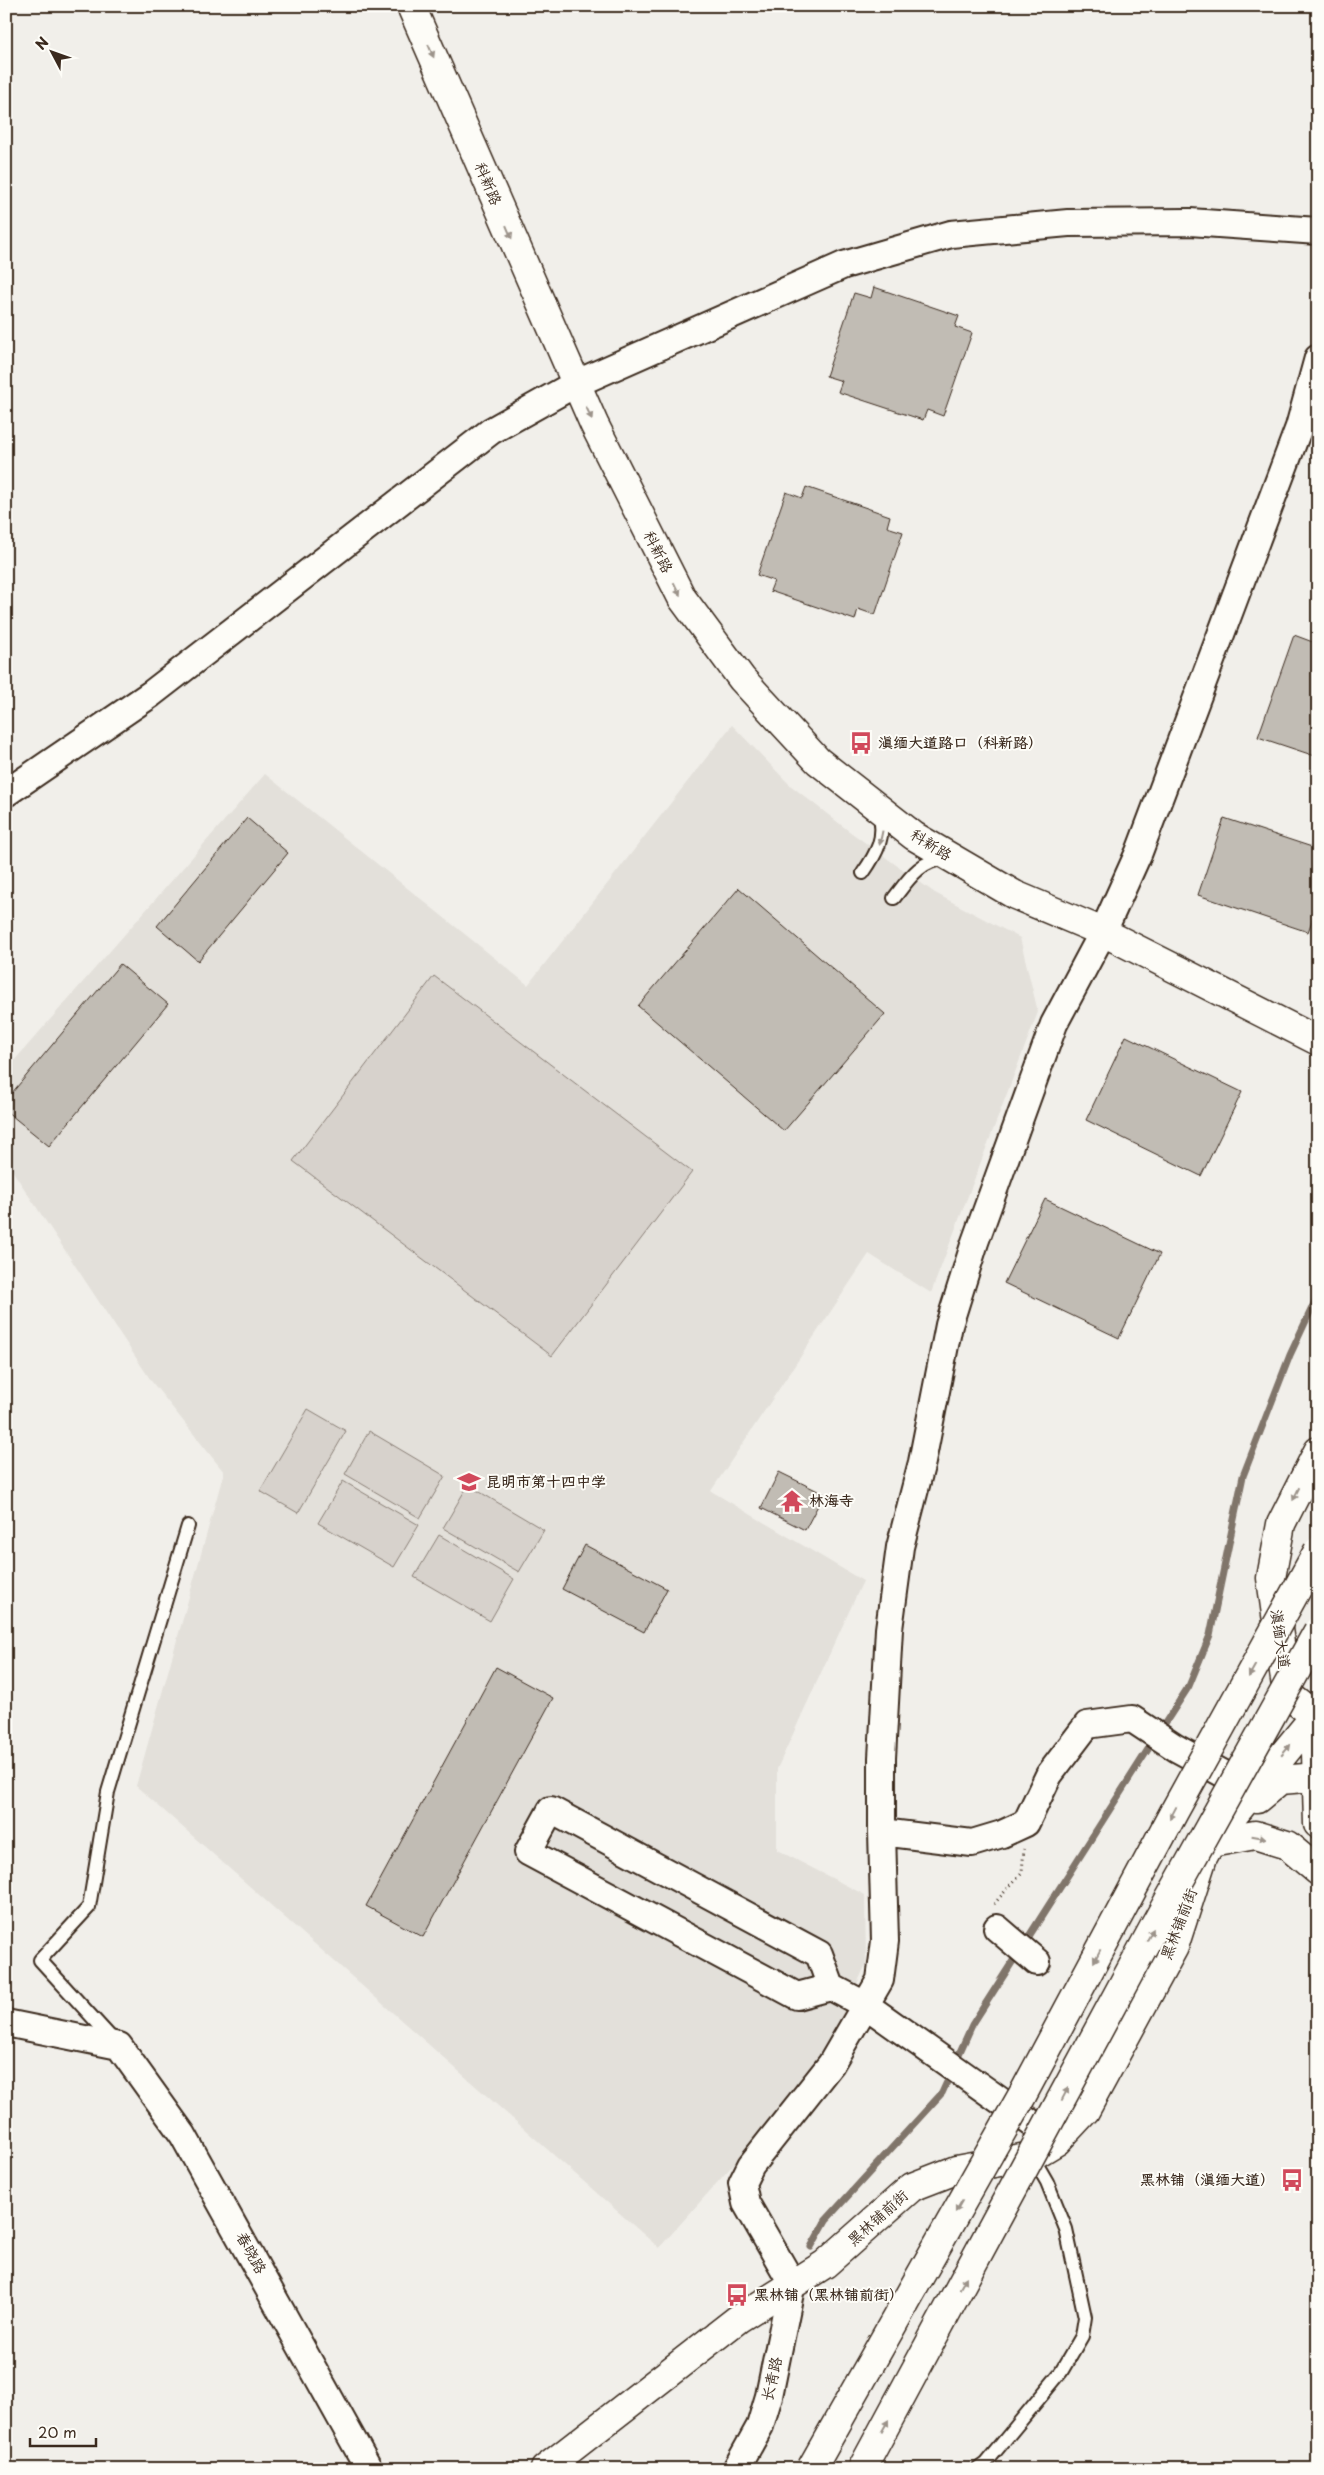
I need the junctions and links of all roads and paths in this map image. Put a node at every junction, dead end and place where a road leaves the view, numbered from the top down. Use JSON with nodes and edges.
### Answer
{"nodes":[{"id":1,"x":411,"y":6,"type":"edge"},
{"id":2,"x":431,"y":6,"type":"edge"},
{"id":3,"x":1318,"y":231,"type":"edge"},
{"id":4,"x":1318,"y":358,"type":"edge"},
{"id":5,"x":583,"y":380,"type":"junction"},
{"id":6,"x":6,"y":793,"type":"edge"},
{"id":7,"x":872,"y":802,"type":"junction"},
{"id":8,"x":954,"y":859,"type":"junction"},
{"id":9,"x":863,"y":873,"type":"dead end"},
{"id":10,"x":894,"y":898,"type":"dead end"},
{"id":11,"x":1103,"y":932,"type":"junction"},
{"id":12,"x":1318,"y":1041,"type":"edge"},
{"id":13,"x":1318,"y":1451,"type":"edge"},
{"id":14,"x":188,"y":1526,"type":"dead end"},
{"id":15,"x":1318,"y":1552,"type":"edge"},
{"id":16,"x":1318,"y":1631,"type":"edge"},
{"id":17,"x":1287,"y":1694,"type":"junction"},
{"id":18,"x":1316,"y":1714,"type":"edge"},
{"id":19,"x":1317,"y":1776,"type":"edge"},
{"id":20,"x":1244,"y":1785,"type":"junction"},
{"id":21,"x":1026,"y":1823,"type":"junction"},
{"id":22,"x":1318,"y":1824,"type":"edge"},
{"id":23,"x":882,"y":1832,"type":"junction"},
{"id":24,"x":1211,"y":1843,"type":"junction"},
{"id":25,"x":1318,"y":1871,"type":"edge"},
{"id":26,"x":998,"y":1928,"type":"joint"},
{"id":27,"x":1037,"y":1962,"type":"dead end"},
{"id":28,"x":831,"y":1987,"type":"junction"},
{"id":29,"x":867,"y":2006,"type":"junction"},
{"id":30,"x":6,"y":2023,"type":"edge"},
{"id":31,"x":119,"y":2046,"type":"junction"},
{"id":32,"x":1057,"y":2141,"type":"junction"},
{"id":33,"x":1032,"y":2156,"type":"junction"},
{"id":34,"x":792,"y":2283,"type":"junction"},
{"id":35,"x":369,"y":2469,"type":"edge"},
{"id":36,"x":545,"y":2469,"type":"edge"},
{"id":37,"x":736,"y":2469,"type":"edge"},
{"id":38,"x":811,"y":2469,"type":"edge"},
{"id":39,"x":862,"y":2469,"type":"edge"},
{"id":40,"x":978,"y":2469,"type":"edge"}],
"edges":[{"from":1,"to":5,"type":"main road","name":"科新路","one_way":true},
{"from":2,"to":5,"type":"main road","name":"科新路"},
{"from":3,"to":5,"type":"street"},
{"from":4,"to":11,"type":"street"},
{"from":5,"to":6,"type":"street"},
{"from":5,"to":7,"type":"main road","name":"科新路","one_way":true},
{"from":5,"to":11,"type":"main road","name":"科新路"},
{"from":7,"to":8,"type":"main road","name":"科新路"},
{"from":7,"to":9,"type":"lane","one_way":true},
{"from":8,"to":10,"type":"lane"},
{"from":8,"to":11,"type":"main road","name":"科新路"},
{"from":11,"to":12,"type":"main road","name":"科新路"},
{"from":11,"to":23,"type":"street"},
{"from":13,"to":17,"type":"main road","name":"滇缅大道","one_way":true},
{"from":14,"to":31,"type":"lane"},
{"from":15,"to":38,"type":"main road","one_way":true,"bridge":true},
{"from":39,"to":16,"type":"main road","one_way":true,"bridge":true},
{"from":17,"to":18,"type":"main road"},
{"from":17,"to":20,"type":"main road"},
{"from":18,"to":19,"type":"main road"},
{"from":24,"to":18,"type":"main road","one_way":true},
{"from":19,"to":22,"type":"main road"},
{"from":19,"to":24,"type":"main road"},
{"from":20,"to":21,"type":"street"},
{"from":20,"to":24,"type":"main road"},
{"from":21,"to":23,"type":"street"},
{"from":21,"to":26,"type":"path"},
{"from":23,"to":29,"type":"street"},
{"from":24,"to":25,"type":"main road","one_way":true},
{"from":24,"to":32,"type":"main road","name":"黑林铺前街"},
{"from":26,"to":27,"type":"street"},
{"from":28,"to":28,"type":"street"},
{"from":28,"to":29,"type":"street"},
{"from":29,"to":32,"type":"street"},
{"from":29,"to":34,"type":"street"},
{"from":30,"to":31,"type":"street"},
{"from":31,"to":35,"type":"street","name":"春晓路"},
{"from":32,"to":33,"type":"main road","name":"黑林铺前街"},
{"from":33,"to":34,"type":"main road","name":"黑林铺前街"},
{"from":33,"to":40,"type":"lane"},
{"from":34,"to":36,"type":"main road","name":"黑林铺前街"},
{"from":34,"to":37,"type":"street","name":"长青路"}]}
